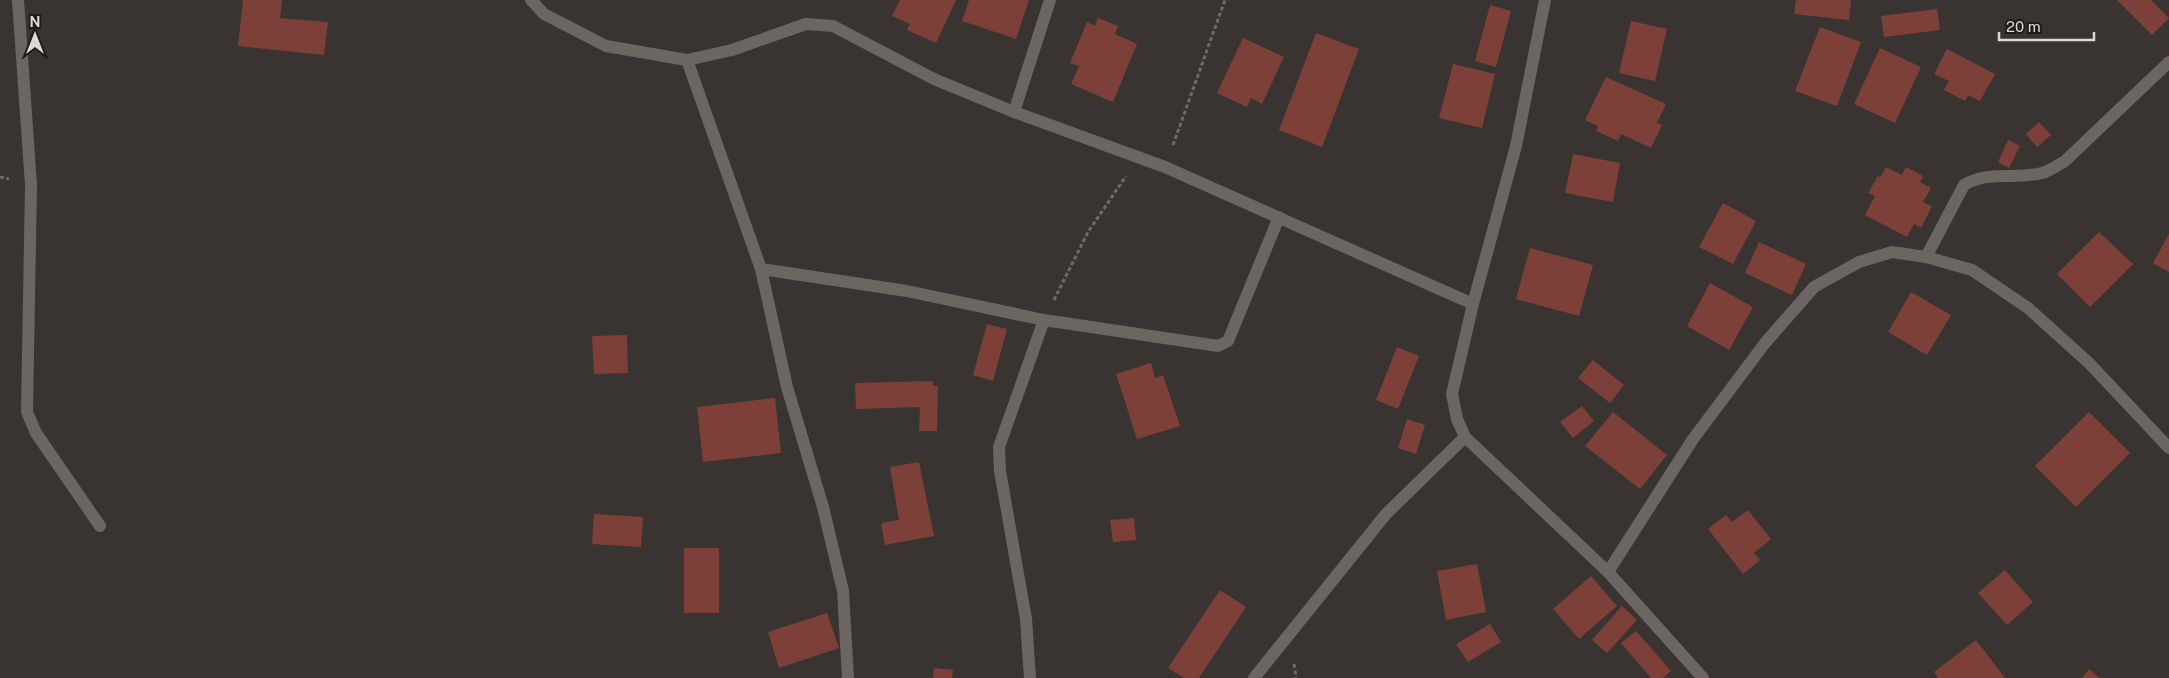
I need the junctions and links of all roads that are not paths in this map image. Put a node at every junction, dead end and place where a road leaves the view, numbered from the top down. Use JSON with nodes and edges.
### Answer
{"nodes":[{"id":1,"x":18,"y":0,"type":"edge"},
{"id":2,"x":532,"y":0,"type":"edge"},
{"id":3,"x":1050,"y":0,"type":"edge"},
{"id":4,"x":1546,"y":0,"type":"edge"},
{"id":5,"x":687,"y":60,"type":"junction"},
{"id":6,"x":2169,"y":62,"type":"edge"},
{"id":7,"x":1014,"y":112,"type":"junction"},
{"id":8,"x":1279,"y":217,"type":"junction"},
{"id":9,"x":1926,"y":256,"type":"junction"},
{"id":10,"x":761,"y":269,"type":"junction"},
{"id":11,"x":1473,"y":304,"type":"junction"},
{"id":12,"x":1044,"y":320,"type":"junction"},
{"id":13,"x":1465,"y":437,"type":"junction"},
{"id":14,"x":2169,"y":448,"type":"edge"},
{"id":15,"x":100,"y":526,"type":"dead end"},
{"id":16,"x":1608,"y":572,"type":"junction"},
{"id":17,"x":1701,"y":677,"type":"edge"},
{"id":18,"x":848,"y":678,"type":"edge"},
{"id":19,"x":1030,"y":678,"type":"edge"},
{"id":20,"x":1254,"y":678,"type":"edge"}],
"edges":[{"from":1,"to":15,"type":"street"},
{"from":2,"to":5,"type":"street"},
{"from":3,"to":7,"type":"street"},
{"from":4,"to":11,"type":"street"},
{"from":5,"to":7,"type":"street"},
{"from":5,"to":10,"type":"street"},
{"from":6,"to":9,"type":"street"},
{"from":7,"to":8,"type":"street"},
{"from":8,"to":11,"type":"street"},
{"from":8,"to":12,"type":"street"},
{"from":9,"to":14,"type":"street"},
{"from":9,"to":16,"type":"street"},
{"from":10,"to":12,"type":"street"},
{"from":10,"to":18,"type":"street"},
{"from":11,"to":13,"type":"street"},
{"from":12,"to":19,"type":"street"},
{"from":13,"to":16,"type":"street"},
{"from":13,"to":20,"type":"street"},
{"from":16,"to":17,"type":"street"}]}
